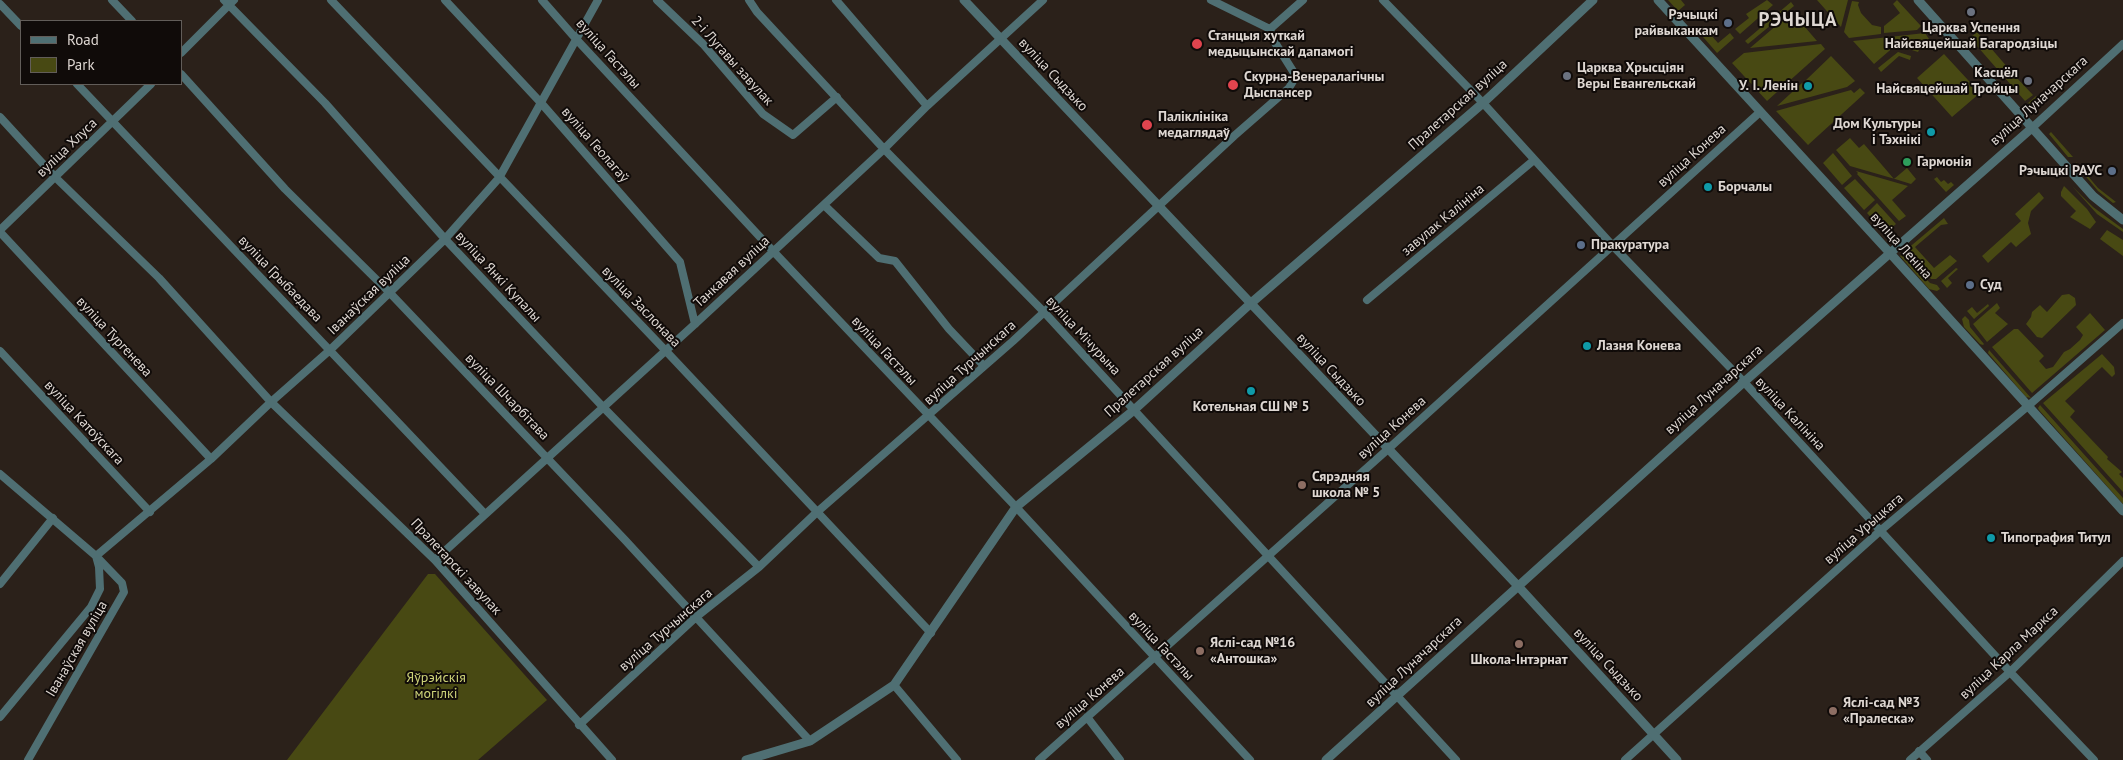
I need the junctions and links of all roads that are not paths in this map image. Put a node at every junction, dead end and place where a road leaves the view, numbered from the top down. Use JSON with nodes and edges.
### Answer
{"nodes":[{"id":1,"x":112,"y":0,"type":"edge"},
{"id":2,"x":331,"y":0,"type":"edge"},
{"id":3,"x":445,"y":0,"type":"edge"},
{"id":4,"x":542,"y":0,"type":"edge"},
{"id":5,"x":598,"y":0,"type":"edge"},
{"id":6,"x":657,"y":0,"type":"edge"},
{"id":7,"x":749,"y":0,"type":"edge"},
{"id":8,"x":836,"y":0,"type":"edge"},
{"id":9,"x":964,"y":0,"type":"edge"},
{"id":10,"x":1043,"y":0,"type":"edge"},
{"id":11,"x":1211,"y":0,"type":"edge"},
{"id":12,"x":1303,"y":0,"type":"edge"},
{"id":13,"x":1383,"y":0,"type":"edge"},
{"id":14,"x":1593,"y":0,"type":"edge"},
{"id":15,"x":1658,"y":0,"type":"edge"},
{"id":16,"x":1918,"y":0,"type":"edge"},
{"id":17,"x":229,"y":2,"type":"edge"},
{"id":18,"x":0,"y":4,"type":"edge"},
{"id":19,"x":131,"y":20,"type":"edge"},
{"id":20,"x":20,"y":25,"type":"edge"},
{"id":21,"x":1270,"y":29,"type":"junction"},
{"id":22,"x":1000,"y":38,"type":"junction"},
{"id":23,"x":577,"y":40,"type":"junction"},
{"id":24,"x":2123,"y":44,"type":"edge"},
{"id":25,"x":182,"y":52,"type":"edge"},
{"id":26,"x":182,"y":75,"type":"edge"},
{"id":27,"x":78,"y":85,"type":"edge"},
{"id":28,"x":150,"y":85,"type":"edge"},
{"id":29,"x":837,"y":97,"type":"junction"},
{"id":30,"x":1483,"y":103,"type":"junction"},
{"id":31,"x":542,"y":104,"type":"junction"},
{"id":32,"x":927,"y":106,"type":"junction"},
{"id":33,"x":1760,"y":112,"type":"junction"},
{"id":34,"x":0,"y":117,"type":"edge"},
{"id":35,"x":113,"y":122,"type":"junction"},
{"id":36,"x":2033,"y":127,"type":"junction"},
{"id":37,"x":884,"y":149,"type":"junction"},
{"id":38,"x":1534,"y":160,"type":"junction"},
{"id":39,"x":55,"y":177,"type":"junction"},
{"id":40,"x":499,"y":178,"type":"junction"},
{"id":41,"x":824,"y":204,"type":"junction"},
{"id":42,"x":1159,"y":207,"type":"junction"},
{"id":43,"x":2123,"y":220,"type":"edge"},
{"id":44,"x":0,"y":231,"type":"edge"},
{"id":45,"x":445,"y":239,"type":"junction"},
{"id":46,"x":1612,"y":245,"type":"junction"},
{"id":47,"x":773,"y":251,"type":"junction"},
{"id":48,"x":1889,"y":252,"type":"junction"},
{"id":49,"x":390,"y":293,"type":"junction"},
{"id":50,"x":1367,"y":300,"type":"dead end"},
{"id":51,"x":1250,"y":304,"type":"junction"},
{"id":52,"x":1044,"y":312,"type":"junction"},
{"id":53,"x":2123,"y":323,"type":"edge"},
{"id":54,"x":695,"y":324,"type":"junction"},
{"id":55,"x":330,"y":350,"type":"junction"},
{"id":56,"x":665,"y":350,"type":"junction"},
{"id":57,"x":0,"y":352,"type":"edge"},
{"id":58,"x":984,"y":366,"type":"junction"},
{"id":59,"x":1744,"y":382,"type":"junction"},
{"id":60,"x":271,"y":402,"type":"junction"},
{"id":61,"x":2028,"y":406,"type":"junction"},
{"id":62,"x":603,"y":407,"type":"junction"},
{"id":63,"x":1134,"y":410,"type":"junction"},
{"id":64,"x":928,"y":416,"type":"junction"},
{"id":65,"x":1387,"y":450,"type":"junction"},
{"id":66,"x":211,"y":459,"type":"junction"},
{"id":67,"x":548,"y":459,"type":"junction"},
{"id":68,"x":0,"y":474,"type":"edge"},
{"id":69,"x":1016,"y":507,"type":"junction"},
{"id":70,"x":150,"y":512,"type":"junction"},
{"id":71,"x":2123,"y":512,"type":"edge"},
{"id":72,"x":816,"y":513,"type":"junction"},
{"id":73,"x":485,"y":514,"type":"junction"},
{"id":74,"x":53,"y":518,"type":"junction"},
{"id":75,"x":1880,"y":531,"type":"junction"},
{"id":76,"x":1269,"y":555,"type":"junction"},
{"id":77,"x":96,"y":556,"type":"junction"},
{"id":78,"x":434,"y":560,"type":"junction"},
{"id":79,"x":2123,"y":561,"type":"edge"},
{"id":80,"x":759,"y":567,"type":"junction"},
{"id":81,"x":0,"y":584,"type":"edge"},
{"id":82,"x":1518,"y":586,"type":"junction"},
{"id":83,"x":696,"y":617,"type":"junction"},
{"id":84,"x":931,"y":634,"type":"junction"},
{"id":85,"x":1155,"y":658,"type":"junction"},
{"id":86,"x":2010,"y":672,"type":"junction"},
{"id":87,"x":894,"y":685,"type":"junction"},
{"id":88,"x":1398,"y":696,"type":"junction"},
{"id":89,"x":0,"y":717,"type":"edge"},
{"id":90,"x":1087,"y":717,"type":"junction"},
{"id":91,"x":579,"y":725,"type":"junction"},
{"id":92,"x":1653,"y":735,"type":"junction"},
{"id":93,"x":810,"y":741,"type":"junction"},
{"id":94,"x":1919,"y":751,"type":"junction"},
{"id":95,"x":28,"y":760,"type":"edge"},
{"id":96,"x":612,"y":760,"type":"edge"},
{"id":97,"x":746,"y":760,"type":"edge"},
{"id":98,"x":957,"y":760,"type":"edge"},
{"id":99,"x":1039,"y":760,"type":"edge"},
{"id":100,"x":1120,"y":760,"type":"edge"},
{"id":101,"x":1250,"y":760,"type":"edge"},
{"id":102,"x":1326,"y":760,"type":"edge"},
{"id":103,"x":1456,"y":760,"type":"edge"},
{"id":104,"x":1625,"y":760,"type":"edge"},
{"id":105,"x":1677,"y":760,"type":"edge"},
{"id":106,"x":1910,"y":760,"type":"edge"},
{"id":107,"x":1927,"y":760,"type":"edge"},
{"id":108,"x":2094,"y":760,"type":"edge"}],
"edges":[{"from":1,"to":19,"type":"street"},
{"from":2,"to":40,"type":"street","name":"вуліца Заслонава"},
{"from":3,"to":31,"type":"street","name":"вуліца Геолагаў"},
{"from":4,"to":23,"type":"street","name":"вуліца Гастэлы"},
{"from":5,"to":23,"type":"street","name":"Іванаўская вуліца"},
{"from":6,"to":29,"type":"street","name":"2-і Лугавы завулак"},
{"from":7,"to":29,"type":"street","name":"вуліца Мічурына"},
{"from":8,"to":32,"type":"street"},
{"from":9,"to":22,"type":"street","name":"вуліца Сыдзько"},
{"from":10,"to":22,"type":"street","name":"Танкавая вуліца"},
{"from":11,"to":21,"type":"street"},
{"from":12,"to":21,"type":"street"},
{"from":13,"to":30,"type":"street","name":"вуліца Калініна"},
{"from":14,"to":30,"type":"street","name":"Пралетарская вуліца"},
{"from":15,"to":33,"type":"street","name":"вуліца Леніна"},
{"from":16,"to":36,"type":"street"},
{"from":17,"to":25,"type":"street"},
{"from":17,"to":45,"type":"street","name":"вуліца Янкі Купалы"},
{"from":18,"to":20,"type":"street"},
{"from":21,"to":42,"type":"street","name":"вуліца Турчынскага"},
{"from":22,"to":32,"type":"street","name":"Танкавая вуліца"},
{"from":22,"to":42,"type":"street","name":"вуліца Сыдзько"},
{"from":23,"to":31,"type":"street","name":"Іванаўская вуліца"},
{"from":23,"to":47,"type":"street","name":"вуліца Гастэлы"},
{"from":24,"to":36,"type":"street","name":"вуліца Луначарскага"},
{"from":26,"to":49,"type":"street","name":"вуліца Шчарбітава"},
{"from":27,"to":35,"type":"street","name":"вуліца Грыбаедава"},
{"from":28,"to":35,"type":"street","name":"вуліца Хлуса"},
{"from":29,"to":37,"type":"street","name":"вуліца Мічурына"},
{"from":30,"to":38,"type":"street","name":"вуліца Калініна"},
{"from":30,"to":51,"type":"street","name":"Пралетарская вуліца"},
{"from":31,"to":40,"type":"street","name":"Іванаўская вуліца"},
{"from":31,"to":54,"type":"street","name":"вуліца Геолагаў"},
{"from":32,"to":37,"type":"street","name":"Танкавая вуліца"},
{"from":33,"to":46,"type":"street","name":"вуліца Конева"},
{"from":33,"to":48,"type":"street","name":"вуліца Леніна"},
{"from":34,"to":39,"type":"street","name":"Пралетарскі завулак"},
{"from":35,"to":39,"type":"street","name":"вуліца Хлуса"},
{"from":35,"to":55,"type":"street","name":"вуліца Грыбаедава"},
{"from":36,"to":43,"type":"street"},
{"from":36,"to":48,"type":"street","name":"вуліца Луначарскага"},
{"from":37,"to":41,"type":"street","name":"Танкавая вуліца"},
{"from":37,"to":52,"type":"street","name":"вуліца Мічурына"},
{"from":38,"to":46,"type":"street","name":"вуліца Калініна"},
{"from":38,"to":50,"type":"street","name":"завулак Калініна"},
{"from":39,"to":44,"type":"street","name":"вуліца Хлуса"},
{"from":39,"to":60,"type":"street","name":"Пралетарскі завулак"},
{"from":40,"to":45,"type":"street","name":"Іванаўская вуліца"},
{"from":40,"to":56,"type":"street","name":"вуліца Заслонава"},
{"from":41,"to":47,"type":"street","name":"Танкавая вуліца"},
{"from":41,"to":58,"type":"street"},
{"from":42,"to":51,"type":"street","name":"вуліца Сыдзько"},
{"from":42,"to":52,"type":"street","name":"вуліца Турчынскага"},
{"from":44,"to":66,"type":"street","name":"вуліца Тургенева"},
{"from":45,"to":49,"type":"street","name":"Іванаўская вуліца"},
{"from":45,"to":62,"type":"street","name":"вуліца Янкі Купалы"},
{"from":46,"to":59,"type":"street","name":"вуліца Калініна"},
{"from":46,"to":65,"type":"street","name":"вуліца Конева"},
{"from":47,"to":54,"type":"street","name":"Танкавая вуліца"},
{"from":47,"to":64,"type":"street","name":"вуліца Гастэлы"},
{"from":48,"to":59,"type":"street","name":"вуліца Луначарскага"},
{"from":48,"to":61,"type":"street","name":"вуліца Леніна"},
{"from":49,"to":55,"type":"street","name":"Іванаўская вуліца"},
{"from":49,"to":67,"type":"street","name":"вуліца Шчарбітава"},
{"from":51,"to":63,"type":"street","name":"Пралетарская вуліца"},
{"from":51,"to":65,"type":"street","name":"вуліца Сыдзько"},
{"from":52,"to":58,"type":"street","name":"вуліца Турчынскага"},
{"from":52,"to":63,"type":"street","name":"вуліца Мічурына"},
{"from":53,"to":61,"type":"street","name":"вуліца Урыцкага"},
{"from":54,"to":56,"type":"street","name":"Танкавая вуліца"},
{"from":55,"to":60,"type":"street","name":"Іванаўская вуліца"},
{"from":55,"to":73,"type":"street","name":"вуліца Грыбаедава"},
{"from":56,"to":62,"type":"street","name":"Танкавая вуліца"},
{"from":56,"to":72,"type":"street","name":"вуліца Заслонава"},
{"from":57,"to":70,"type":"street","name":"вуліца Катоўскага"},
{"from":58,"to":64,"type":"street","name":"вуліца Турчынскага"},
{"from":59,"to":75,"type":"street","name":"вуліца Калініна"},
{"from":59,"to":82,"type":"street","name":"вуліца Луначарскага"},
{"from":60,"to":66,"type":"street","name":"Іванаўская вуліца"},
{"from":60,"to":78,"type":"street","name":"Пралетарскі завулак"},
{"from":61,"to":71,"type":"street","name":"вуліца Леніна"},
{"from":61,"to":75,"type":"street","name":"вуліца Урыцкага"},
{"from":62,"to":67,"type":"street","name":"Танкавая вуліца"},
{"from":62,"to":80,"type":"street","name":"вуліца Янкі Купалы"},
{"from":63,"to":69,"type":"street","name":"Пралетарская вуліца"},
{"from":63,"to":76,"type":"street","name":"вуліца Мічурына"},
{"from":64,"to":69,"type":"street","name":"вуліца Гастэлы"},
{"from":64,"to":72,"type":"street","name":"вуліца Турчынскага"},
{"from":65,"to":76,"type":"street","name":"вуліца Конева"},
{"from":65,"to":82,"type":"street","name":"вуліца Сыдзько"},
{"from":66,"to":70,"type":"street","name":"Іванаўская вуліца"},
{"from":67,"to":73,"type":"street","name":"Танкавая вуліца"},
{"from":67,"to":83,"type":"street","name":"вуліца Шчарбітава"},
{"from":68,"to":74,"type":"street"},
{"from":69,"to":84,"type":"street","name":"Пралетарская вуліца"},
{"from":69,"to":85,"type":"street","name":"вуліца Гастэлы"},
{"from":70,"to":77,"type":"street","name":"Іванаўская вуліца"},
{"from":72,"to":80,"type":"street","name":"вуліца Турчынскага"},
{"from":72,"to":84,"type":"street","name":"вуліца Заслонава"},
{"from":73,"to":78,"type":"street","name":"Танкавая вуліца"},
{"from":74,"to":77,"type":"street"},
{"from":74,"to":81,"type":"street"},
{"from":75,"to":86,"type":"street","name":"вуліца Калініна"},
{"from":75,"to":92,"type":"street","name":"вуліца Урыцкага"},
{"from":76,"to":85,"type":"street","name":"вуліца Конева"},
{"from":76,"to":88,"type":"street","name":"вуліца Мічурына"},
{"from":77,"to":89,"type":"street","name":"Іванаўская вуліца"},
{"from":77,"to":95,"type":"street","name":"Іванаўская вуліца"},
{"from":78,"to":91,"type":"street","name":"Пралетарскі завулак"},
{"from":79,"to":86,"type":"street","name":"вуліца Карла Маркса"},
{"from":80,"to":83,"type":"street","name":"вуліца Турчынскага"},
{"from":82,"to":88,"type":"street","name":"вуліца Луначарскага"},
{"from":82,"to":92,"type":"street","name":"вуліца Сыдзько"},
{"from":83,"to":91,"type":"street","name":"вуліца Турчынскага"},
{"from":83,"to":93,"type":"street","name":"вуліца Шчарбітава"},
{"from":84,"to":87,"type":"street","name":"Пралетарская вуліца"},
{"from":85,"to":90,"type":"street","name":"вуліца Конева"},
{"from":85,"to":101,"type":"street","name":"вуліца Гастэлы"},
{"from":86,"to":94,"type":"street","name":"вуліца Карла Маркса"},
{"from":86,"to":108,"type":"street","name":"вуліца Калініна"},
{"from":87,"to":93,"type":"street","name":"Пралетарская вуліца"},
{"from":87,"to":98,"type":"street"},
{"from":88,"to":102,"type":"street","name":"вуліца Луначарскага"},
{"from":88,"to":103,"type":"street","name":"вуліца Мічурына"},
{"from":90,"to":99,"type":"street","name":"вуліца Конева"},
{"from":90,"to":100,"type":"street"},
{"from":91,"to":96,"type":"street","name":"Пралетарскі завулак"},
{"from":92,"to":104,"type":"street","name":"вуліца Урыцкага"},
{"from":92,"to":105,"type":"street","name":"вуліца Сыдзько"},
{"from":93,"to":97,"type":"street","name":"Пралетарская вуліца"},
{"from":94,"to":106,"type":"street","name":"вуліца Карла Маркса"},
{"from":94,"to":107,"type":"street"}]}
